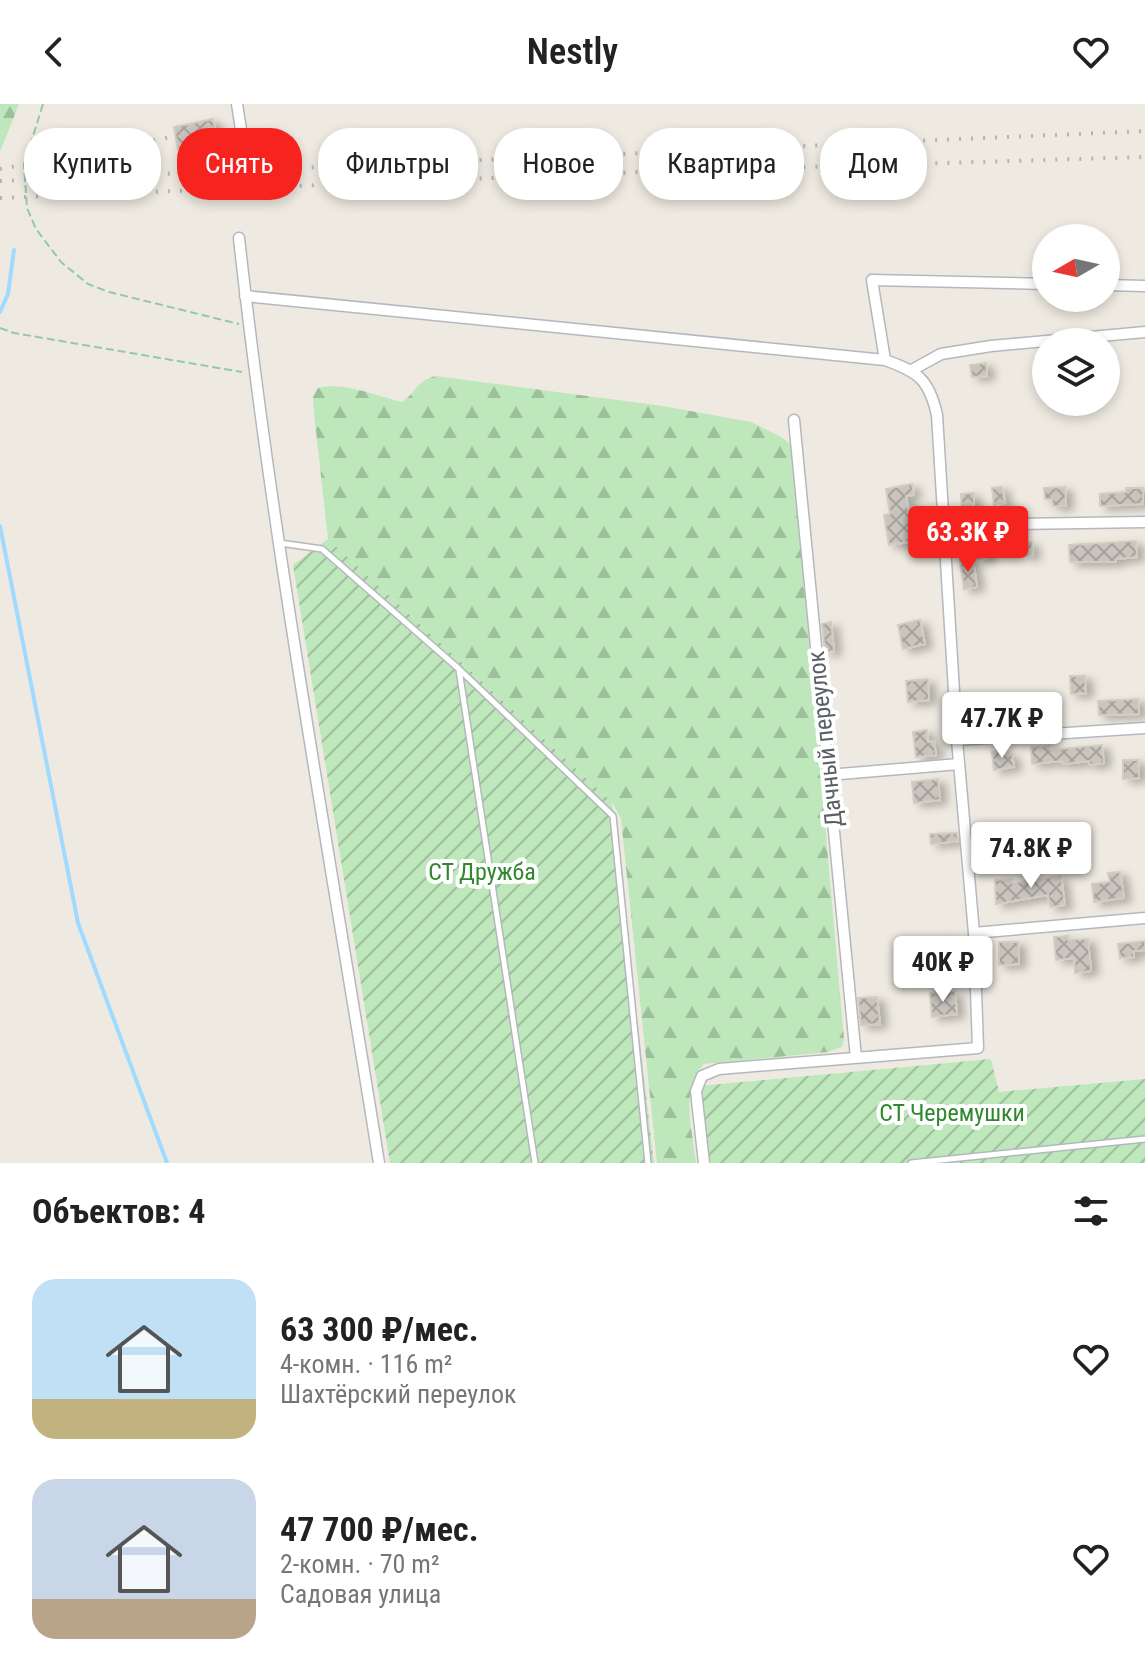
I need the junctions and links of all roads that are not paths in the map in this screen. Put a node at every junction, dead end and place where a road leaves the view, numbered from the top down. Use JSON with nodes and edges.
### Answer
{"nodes":[{"id":1,"x":237,"y":104,"type":"edge"},
{"id":2,"x":241,"y":128,"type":"edge"},
{"id":3,"x":239,"y":238,"type":"dead end"},
{"id":4,"x":1032,"y":284,"type":"edge"},
{"id":5,"x":1120,"y":285,"type":"edge"},
{"id":6,"x":1145,"y":286,"type":"edge"},
{"id":7,"x":245,"y":296,"type":"junction"},
{"id":8,"x":1145,"y":332,"type":"edge"},
{"id":9,"x":885,"y":360,"type":"junction"},
{"id":10,"x":912,"y":370,"type":"junction"},
{"id":11,"x":794,"y":420,"type":"dead end"},
{"id":12,"x":1145,"y":522,"type":"edge"},
{"id":13,"x":942,"y":525,"type":"junction"},
{"id":14,"x":280,"y":543,"type":"junction"},
{"id":15,"x":459,"y":669,"type":"junction"},
{"id":16,"x":1145,"y":728,"type":"edge"},
{"id":17,"x":957,"y":740,"type":"junction"},
{"id":18,"x":959,"y":764,"type":"junction"},
{"id":19,"x":828,"y":775,"type":"junction"},
{"id":20,"x":1145,"y":918,"type":"edge"},
{"id":21,"x":974,"y":933,"type":"junction"},
{"id":22,"x":856,"y":1058,"type":"junction"},
{"id":23,"x":1145,"y":1139,"type":"edge"},
{"id":24,"x":379,"y":1163,"type":"edge"},
{"id":25,"x":535,"y":1163,"type":"edge"},
{"id":26,"x":648,"y":1163,"type":"edge"},
{"id":27,"x":704,"y":1163,"type":"edge"},
{"id":28,"x":911,"y":1163,"type":"edge"}],
"edges":[{"from":1,"to":2,"type":"street"},
{"from":3,"to":7,"type":"street"},
{"from":4,"to":9,"type":"street"},
{"from":5,"to":6,"type":"street"},
{"from":7,"to":9,"type":"street"},
{"from":7,"to":14,"type":"street"},
{"from":8,"to":10,"type":"street"},
{"from":9,"to":10,"type":"street"},
{"from":10,"to":13,"type":"street"},
{"from":11,"to":19,"type":"street","name":"Дачный переулок"},
{"from":12,"to":13,"type":"street"},
{"from":13,"to":17,"type":"street"},
{"from":14,"to":15,"type":"lane"},
{"from":14,"to":24,"type":"street"},
{"from":15,"to":25,"type":"lane"},
{"from":15,"to":26,"type":"lane"},
{"from":16,"to":17,"type":"street"},
{"from":17,"to":18,"type":"street"},
{"from":18,"to":19,"type":"street"},
{"from":18,"to":21,"type":"street"},
{"from":19,"to":22,"type":"street","name":"Дачный переулок"},
{"from":20,"to":21,"type":"street"},
{"from":21,"to":22,"type":"street"},
{"from":22,"to":27,"type":"street"},
{"from":23,"to":28,"type":"lane"}]}
